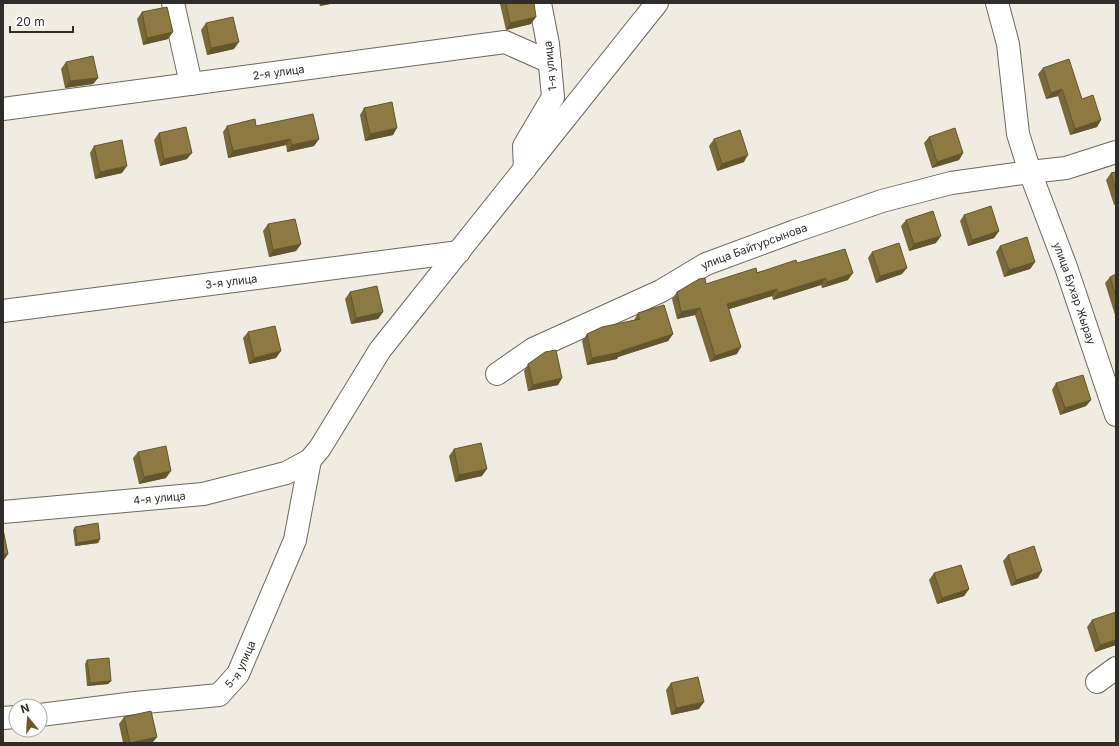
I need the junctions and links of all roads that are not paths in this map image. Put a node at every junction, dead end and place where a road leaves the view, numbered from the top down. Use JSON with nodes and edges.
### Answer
{"nodes":[{"id":1,"x":173,"y":3,"type":"edge"},
{"id":2,"x":540,"y":3,"type":"edge"},
{"id":3,"x":657,"y":3,"type":"edge"},
{"id":4,"x":997,"y":3,"type":"edge"},
{"id":5,"x":550,"y":62,"type":"junction"},
{"id":6,"x":191,"y":84,"type":"junction"},
{"id":7,"x":3,"y":109,"type":"edge"},
{"id":8,"x":1116,"y":152,"type":"edge"},
{"id":9,"x":525,"y":169,"type":"junction"},
{"id":10,"x":1030,"y":172,"type":"junction"},
{"id":11,"x":459,"y":252,"type":"junction"},
{"id":12,"x":3,"y":311,"type":"edge"},
{"id":13,"x":497,"y":374,"type":"dead end"},
{"id":14,"x":1116,"y":415,"type":"edge"},
{"id":15,"x":310,"y":460,"type":"junction"},
{"id":16,"x":3,"y":512,"type":"edge"},
{"id":17,"x":1116,"y":668,"type":"edge"},
{"id":18,"x":1097,"y":682,"type":"dead end"},
{"id":19,"x":48,"y":714,"type":"edge"}],
"edges":[{"from":1,"to":6,"type":"street"},
{"from":2,"to":5,"type":"street","name":"1-я улица"},
{"from":3,"to":9,"type":"street"},
{"from":4,"to":10,"type":"street"},
{"from":5,"to":6,"type":"street","name":"2-я улица"},
{"from":5,"to":9,"type":"street","name":"1-я улица"},
{"from":6,"to":7,"type":"street","name":"2-я улица"},
{"from":8,"to":10,"type":"street","name":"улица Байтурсынова"},
{"from":9,"to":11,"type":"street"},
{"from":10,"to":13,"type":"street","name":"улица Байтурсынова"},
{"from":10,"to":14,"type":"street","name":"улица Бухар Жырау"},
{"from":11,"to":12,"type":"street","name":"3-я улица"},
{"from":11,"to":15,"type":"street"},
{"from":15,"to":16,"type":"street","name":"4-я улица"},
{"from":15,"to":19,"type":"street","name":"5-я улица"},
{"from":17,"to":18,"type":"street"}]}
